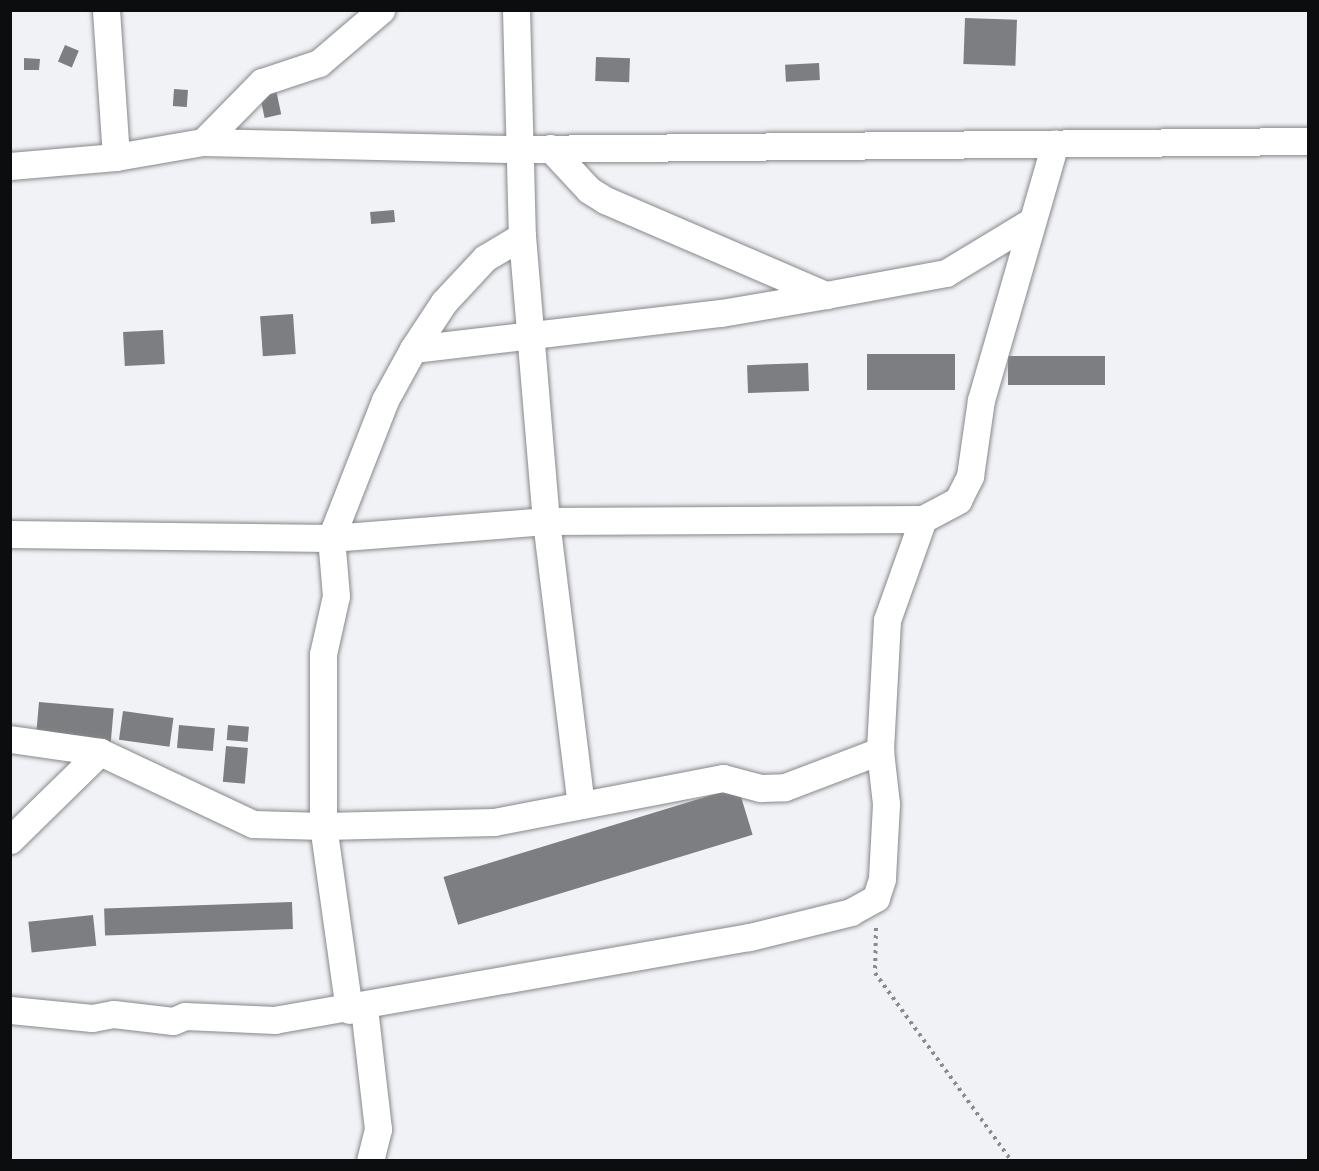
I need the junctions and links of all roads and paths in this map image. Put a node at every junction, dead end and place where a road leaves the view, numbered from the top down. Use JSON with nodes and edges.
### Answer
{"nodes":[{"id":1,"x":106,"y":10,"type":"edge"},
{"id":2,"x":381,"y":10,"type":"edge"},
{"id":3,"x":516,"y":10,"type":"edge"},
{"id":4,"x":1308,"y":141,"type":"edge"},
{"id":5,"x":203,"y":142,"type":"junction"},
{"id":6,"x":1055,"y":143,"type":"junction"},
{"id":7,"x":550,"y":148,"type":"junction"},
{"id":8,"x":520,"y":149,"type":"junction"},
{"id":9,"x":116,"y":158,"type":"junction"},
{"id":10,"x":10,"y":166,"type":"edge"},
{"id":11,"x":1032,"y":221,"type":"junction"},
{"id":12,"x":522,"y":236,"type":"junction"},
{"id":13,"x":826,"y":295,"type":"junction"},
{"id":14,"x":532,"y":335,"type":"junction"},
{"id":15,"x":413,"y":349,"type":"junction"},
{"id":16,"x":923,"y":519,"type":"junction"},
{"id":17,"x":546,"y":521,"type":"junction"},
{"id":18,"x":10,"y":534,"type":"edge"},
{"id":19,"x":331,"y":538,"type":"junction"},
{"id":20,"x":10,"y":739,"type":"edge"},
{"id":21,"x":880,"y":751,"type":"junction"},
{"id":22,"x":100,"y":752,"type":"junction"},
{"id":23,"x":581,"y":805,"type":"junction"},
{"id":24,"x":323,"y":826,"type":"junction"},
{"id":25,"x":10,"y":840,"type":"edge"},
{"id":26,"x":876,"y":898,"type":"junction"},
{"id":27,"x":356,"y":1009,"type":"junction"},
{"id":28,"x":10,"y":1010,"type":"edge"},
{"id":29,"x":370,"y":1161,"type":"edge"},
{"id":30,"x":1011,"y":1161,"type":"edge"}],
"edges":[{"from":1,"to":9,"type":"street"},
{"from":2,"to":5,"type":"street"},
{"from":3,"to":8,"type":"street"},
{"from":4,"to":6,"type":"street"},
{"from":5,"to":8,"type":"street"},
{"from":5,"to":9,"type":"street"},
{"from":6,"to":7,"type":"street"},
{"from":6,"to":11,"type":"street"},
{"from":7,"to":8,"type":"street"},
{"from":7,"to":13,"type":"street"},
{"from":8,"to":12,"type":"street"},
{"from":9,"to":10,"type":"street"},
{"from":11,"to":13,"type":"street"},
{"from":11,"to":16,"type":"street"},
{"from":12,"to":14,"type":"street"},
{"from":12,"to":15,"type":"street"},
{"from":13,"to":14,"type":"street"},
{"from":14,"to":15,"type":"street"},
{"from":14,"to":17,"type":"street"},
{"from":15,"to":19,"type":"street"},
{"from":16,"to":17,"type":"street"},
{"from":16,"to":21,"type":"street"},
{"from":17,"to":19,"type":"street"},
{"from":17,"to":23,"type":"street"},
{"from":18,"to":19,"type":"street"},
{"from":19,"to":24,"type":"street"},
{"from":20,"to":22,"type":"street"},
{"from":21,"to":23,"type":"street"},
{"from":21,"to":26,"type":"street"},
{"from":22,"to":24,"type":"street"},
{"from":22,"to":25,"type":"street"},
{"from":23,"to":24,"type":"street"},
{"from":24,"to":27,"type":"street"},
{"from":26,"to":27,"type":"street"},
{"from":26,"to":30,"type":"path"},
{"from":27,"to":28,"type":"street"},
{"from":27,"to":29,"type":"street"}]}
